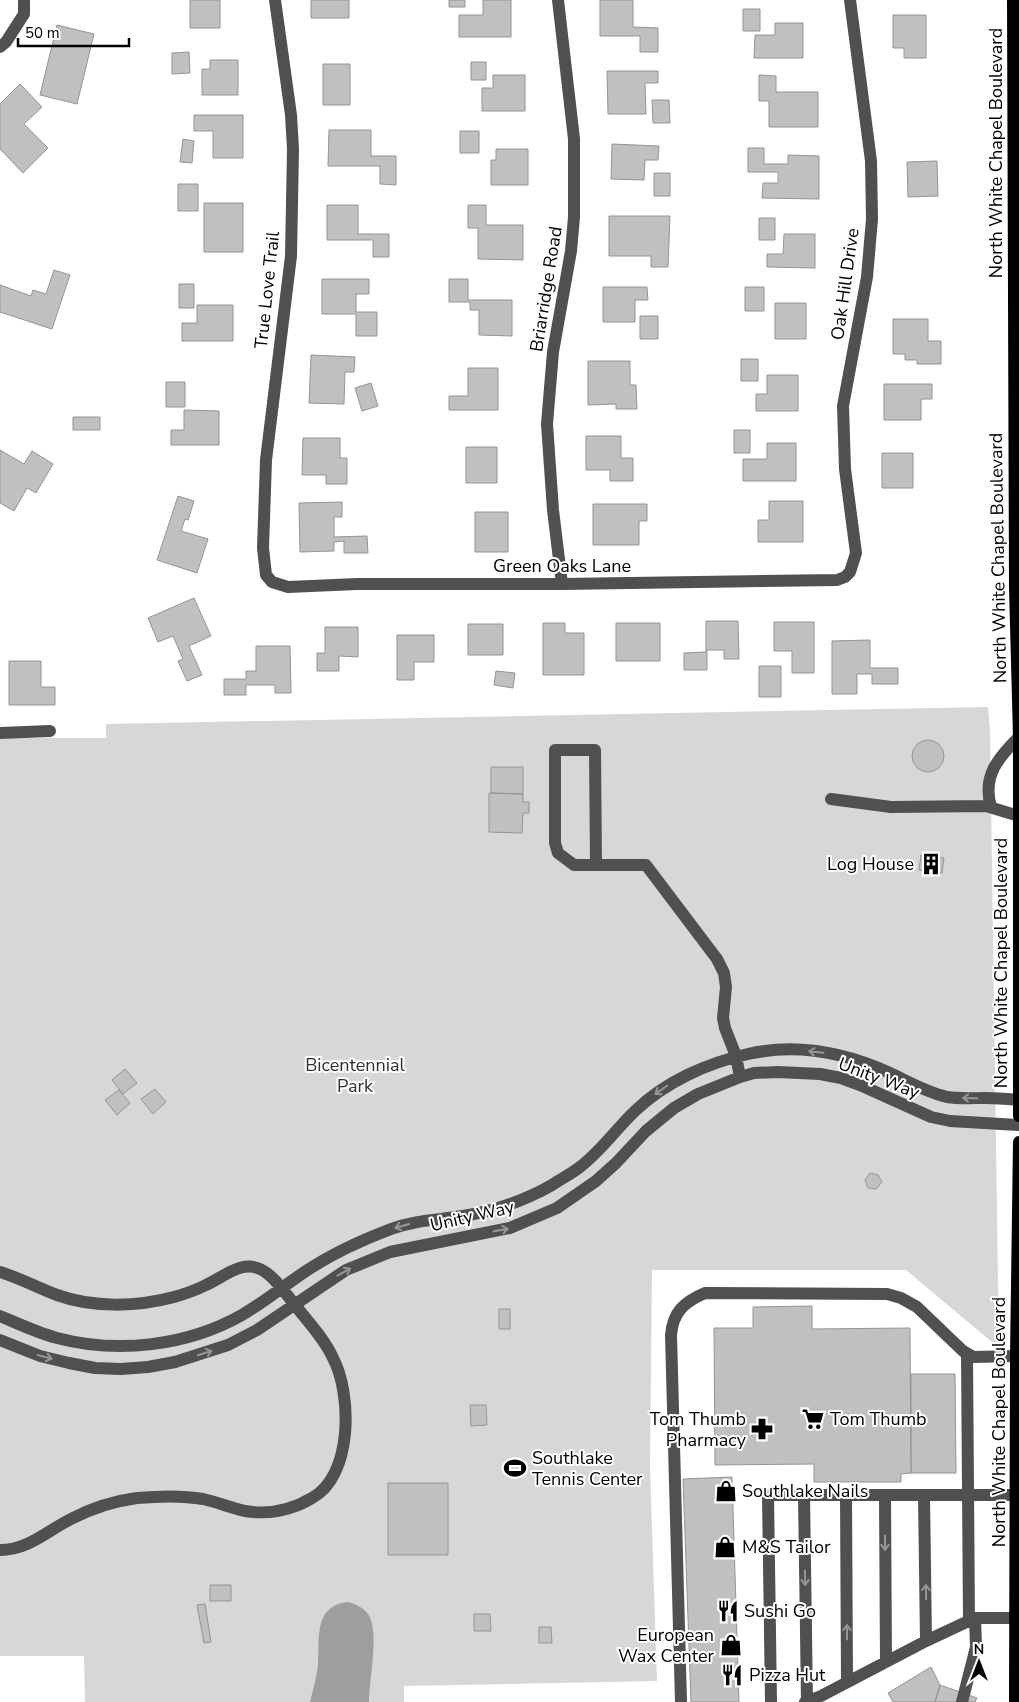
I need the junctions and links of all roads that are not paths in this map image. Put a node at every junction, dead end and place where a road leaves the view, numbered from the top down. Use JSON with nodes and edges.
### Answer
{"nodes":[{"id":1,"x":24,"y":0,"type":"edge"},
{"id":2,"x":275,"y":0,"type":"edge"},
{"id":3,"x":558,"y":0,"type":"edge"},
{"id":4,"x":850,"y":0,"type":"edge"},
{"id":5,"x":1013,"y":0,"type":"edge"},
{"id":6,"x":0,"y":47,"type":"edge"},
{"id":7,"x":1016,"y":254,"type":"edge"},
{"id":8,"x":850,"y":572,"type":"joint"},
{"id":9,"x":272,"y":582,"type":"joint"},
{"id":10,"x":562,"y":584,"type":"junction"},
{"id":11,"x":1018,"y":706,"type":"edge"},
{"id":12,"x":50,"y":731,"type":"dead end"},
{"id":13,"x":0,"y":733,"type":"edge"},
{"id":14,"x":1019,"y":737,"type":"edge"},
{"id":15,"x":831,"y":799,"type":"dead end"},
{"id":16,"x":991,"y":807,"type":"junction"},
{"id":17,"x":1019,"y":816,"type":"edge"},
{"id":18,"x":596,"y":865,"type":"junction"},
{"id":19,"x":736,"y":1056,"type":"junction"},
{"id":20,"x":740,"y":1077,"type":"junction"},
{"id":21,"x":1019,"y":1100,"type":"edge"},
{"id":22,"x":1019,"y":1116,"type":"edge"},
{"id":23,"x":1019,"y":1125,"type":"edge"},
{"id":24,"x":1019,"y":1142,"type":"edge"},
{"id":25,"x":0,"y":1272,"type":"edge"},
{"id":26,"x":282,"y":1288,"type":"junction"},
{"id":27,"x":294,"y":1304,"type":"junction"},
{"id":28,"x":0,"y":1316,"type":"edge"},
{"id":29,"x":0,"y":1340,"type":"edge"},
{"id":30,"x":967,"y":1354,"type":"junction"},
{"id":31,"x":1017,"y":1356,"type":"edge"},
{"id":32,"x":804,"y":1495,"type":"junction"},
{"id":33,"x":846,"y":1495,"type":"junction"},
{"id":34,"x":885,"y":1495,"type":"junction"},
{"id":35,"x":924,"y":1495,"type":"junction"},
{"id":36,"x":968,"y":1495,"type":"junction"},
{"id":37,"x":1017,"y":1495,"type":"edge"},
{"id":38,"x":0,"y":1550,"type":"edge"},
{"id":39,"x":1017,"y":1617,"type":"edge"},
{"id":40,"x":972,"y":1620,"type":"junction"},
{"id":41,"x":926,"y":1641,"type":"junction"},
{"id":42,"x":886,"y":1662,"type":"junction"},
{"id":43,"x":847,"y":1681,"type":"junction"},
{"id":44,"x":806,"y":1701,"type":"edge"},
{"id":45,"x":681,"y":1702,"type":"edge"},
{"id":46,"x":771,"y":1702,"type":"edge"},
{"id":47,"x":962,"y":1702,"type":"edge"},
{"id":48,"x":1015,"y":1702,"type":"edge"}],
"edges":[{"from":1,"to":6,"type":"street"},
{"from":2,"to":9,"type":"street","name":"True Love Trail"},
{"from":3,"to":10,"type":"street","name":"Briarridge Road"},
{"from":4,"to":8,"type":"street","name":"Oak Hill Drive"},
{"from":5,"to":7,"type":"main road","name":"North White Chapel Boulevard"},
{"from":7,"to":11,"type":"main road","name":"North White Chapel Boulevard"},
{"from":8,"to":10,"type":"street","name":"Green Oaks Lane"},
{"from":9,"to":10,"type":"street","name":"Green Oaks Lane"},
{"from":11,"to":14,"type":"main road","name":"North White Chapel Boulevard"},
{"from":12,"to":13,"type":"street"},
{"from":14,"to":16,"type":"street"},
{"from":14,"to":17,"type":"main road","name":"North White Chapel Boulevard"},
{"from":15,"to":16,"type":"street"},
{"from":16,"to":17,"type":"street"},
{"from":17,"to":21,"type":"main road","name":"North White Chapel Boulevard"},
{"from":18,"to":18,"type":"street"},
{"from":18,"to":19,"type":"street"},
{"from":19,"to":20,"type":"street"},
{"from":21,"to":19,"type":"street","name":"Unity Way","one_way":true},
{"from":19,"to":26,"type":"street","name":"Unity Way","one_way":true},
{"from":20,"to":23,"type":"street","name":"Unity Way"},
{"from":27,"to":20,"type":"street","name":"Unity Way","one_way":true},
{"from":21,"to":22,"type":"main road","name":"North White Chapel Boulevard"},
{"from":24,"to":31,"type":"main road","name":"North White Chapel Boulevard"},
{"from":25,"to":26,"type":"street"},
{"from":26,"to":27,"type":"street"},
{"from":26,"to":28,"type":"street","name":"Unity Way"},
{"from":29,"to":27,"type":"street","name":"Unity Way","one_way":true},
{"from":27,"to":38,"type":"street"},
{"from":30,"to":31,"type":"street"},
{"from":30,"to":36,"type":"street"},
{"from":30,"to":45,"type":"street"},
{"from":31,"to":37,"type":"main road","name":"North White Chapel Boulevard"},
{"from":32,"to":33,"type":"street"},
{"from":32,"to":44,"type":"street","one_way":true},
{"from":32,"to":46,"type":"street"},
{"from":33,"to":34,"type":"street"},
{"from":43,"to":33,"type":"street","one_way":true},
{"from":34,"to":35,"type":"street"},
{"from":34,"to":42,"type":"street","one_way":true},
{"from":35,"to":36,"type":"street"},
{"from":41,"to":35,"type":"street","one_way":true},
{"from":36,"to":37,"type":"street"},
{"from":36,"to":40,"type":"street"},
{"from":37,"to":39,"type":"main road","name":"North White Chapel Boulevard"},
{"from":39,"to":40,"type":"street"},
{"from":39,"to":48,"type":"main road","name":"North White Chapel Boulevard"},
{"from":40,"to":41,"type":"street"},
{"from":40,"to":47,"type":"street"},
{"from":41,"to":42,"type":"street"},
{"from":42,"to":43,"type":"street"},
{"from":43,"to":44,"type":"street"}]}
